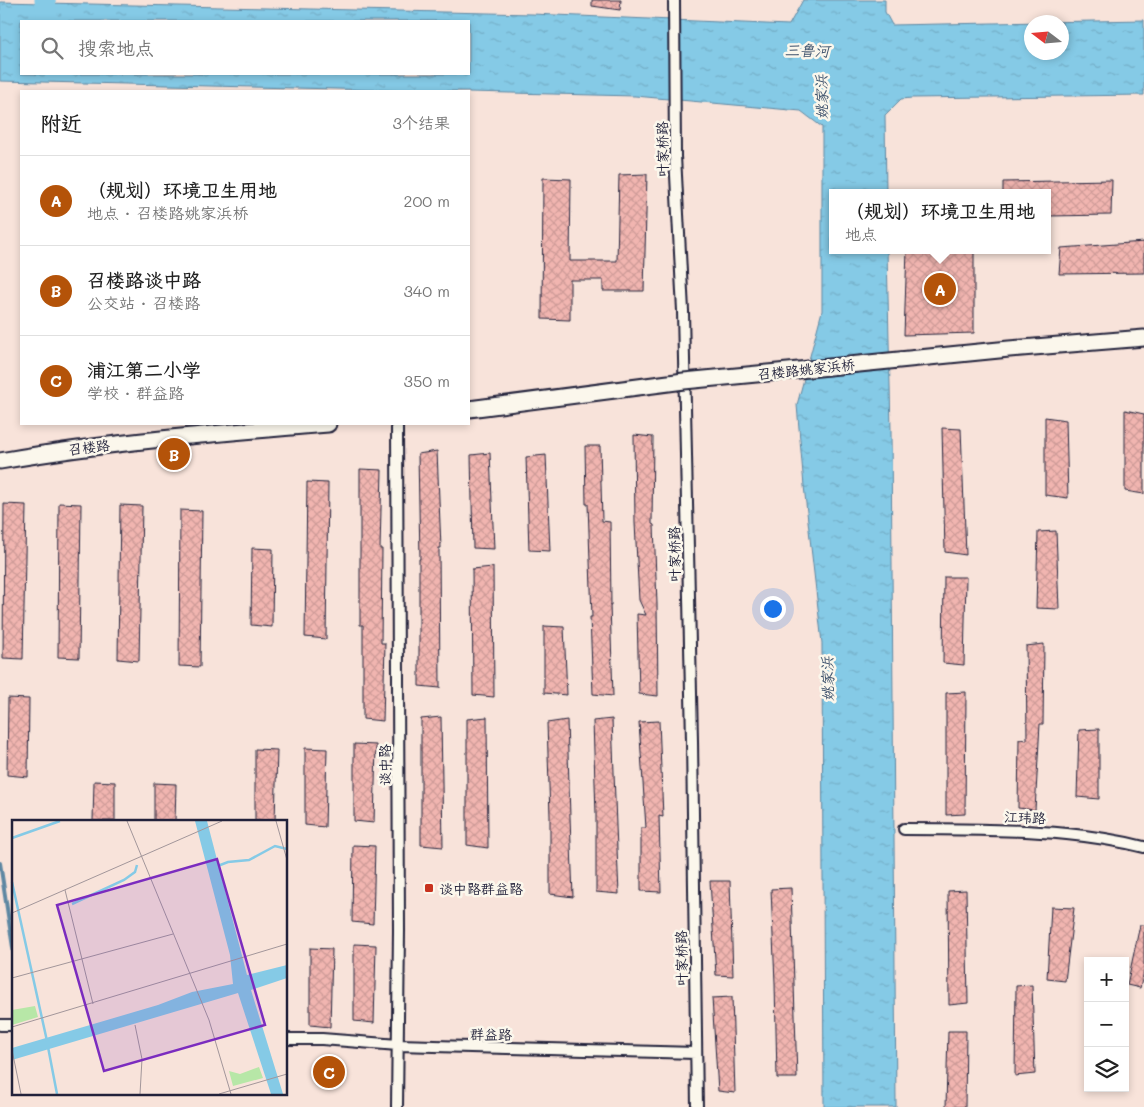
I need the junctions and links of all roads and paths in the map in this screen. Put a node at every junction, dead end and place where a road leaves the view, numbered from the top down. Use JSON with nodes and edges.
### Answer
{"nodes":[{"id":1,"x":674,"y":0,"type":"edge"},
{"id":2,"x":1144,"y":338,"type":"edge"},
{"id":3,"x":470,"y":408,"type":"edge"},
{"id":4,"x":317,"y":425,"type":"edge"},
{"id":5,"x":397,"y":425,"type":"edge"},
{"id":6,"x":0,"y":461,"type":"edge"},
{"id":7,"x":904,"y":829,"type":"dead end"},
{"id":8,"x":1144,"y":847,"type":"edge"},
{"id":9,"x":288,"y":1039,"type":"edge"},
{"id":10,"x":398,"y":1046,"type":"junction"},
{"id":11,"x":696,"y":1053,"type":"junction"},
{"id":12,"x":397,"y":1107,"type":"edge"},
{"id":13,"x":697,"y":1107,"type":"edge"}],
"edges":[{"from":1,"to":11,"type":"street","name":"叶家桥路"},
{"from":2,"to":3,"type":"street","name":"召楼路姚家浜桥","bridge":true},
{"from":4,"to":6,"type":"street","name":"召楼路"},
{"from":5,"to":10,"type":"street","name":"谈中路"},
{"from":7,"to":8,"type":"street","name":"江玮路"},
{"from":9,"to":10,"type":"street","name":"群益路"},
{"from":10,"to":11,"type":"street","name":"群益路"},
{"from":10,"to":12,"type":"street","name":"谈中路"},
{"from":11,"to":13,"type":"street","name":"叶家桥路"}]}
